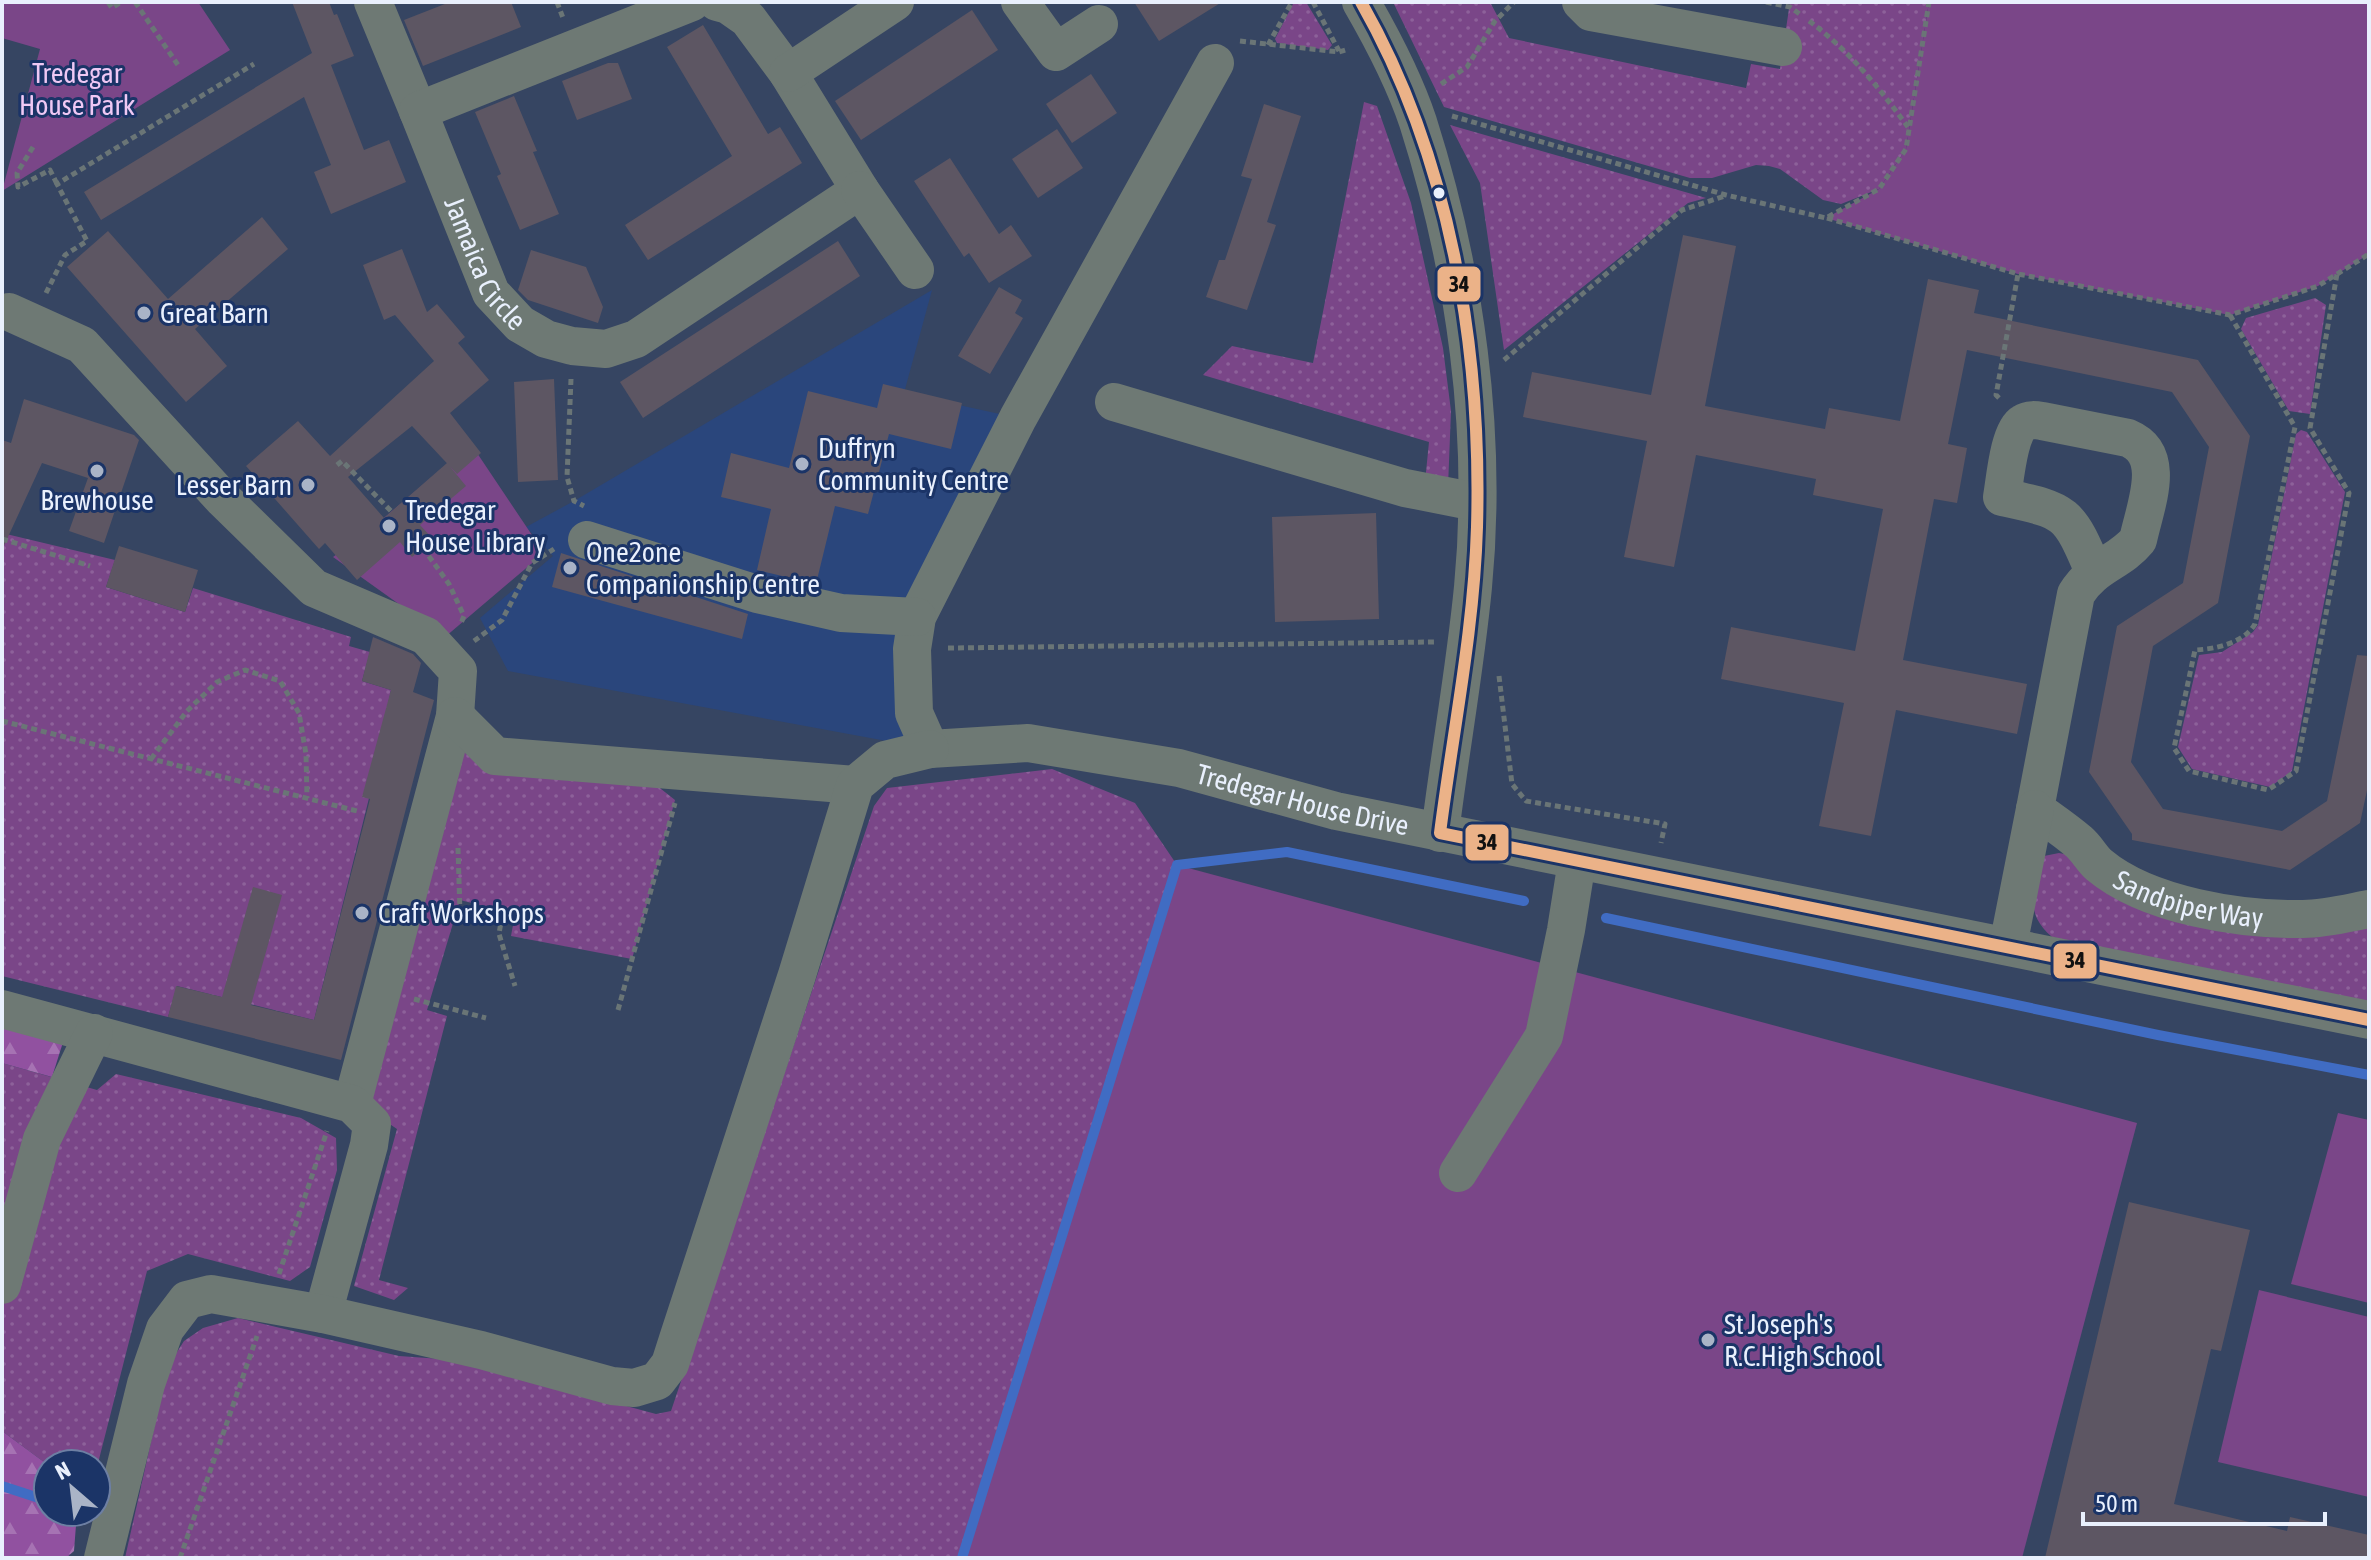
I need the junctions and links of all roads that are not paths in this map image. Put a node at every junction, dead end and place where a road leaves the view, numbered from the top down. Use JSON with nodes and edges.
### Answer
{"nodes":[{"id":1,"x":373,"y":2,"type":"edge"},
{"id":2,"x":692,"y":2,"type":"edge"},
{"id":3,"x":717,"y":2,"type":"edge"},
{"id":4,"x":895,"y":2,"type":"edge"},
{"id":5,"x":1020,"y":2,"type":"edge"},
{"id":6,"x":1361,"y":2,"type":"edge"},
{"id":7,"x":1581,"y":2,"type":"edge"},
{"id":8,"x":1099,"y":24,"type":"dead end"},
{"id":9,"x":1783,"y":47,"type":"dead end"},
{"id":10,"x":1215,"y":63,"type":"road end"},
{"id":11,"x":788,"y":73,"type":"junction"},
{"id":12,"x":418,"y":111,"type":"junction"},
{"id":13,"x":860,"y":190,"type":"junction"},
{"id":14,"x":915,"y":270,"type":"dead end"},
{"id":15,"x":20,"y":317,"type":"road end"},
{"id":16,"x":1114,"y":402,"type":"dead end"},
{"id":17,"x":1476,"y":502,"type":"junction"},
{"id":18,"x":587,"y":540,"type":"road end"},
{"id":19,"x":2094,"y":572,"type":"junction"},
{"id":20,"x":914,"y":633,"type":"junction"},
{"id":21,"x":455,"y":716,"type":"junction"},
{"id":22,"x":930,"y":749,"type":"junction"},
{"id":23,"x":855,"y":785,"type":"junction"},
{"id":24,"x":2035,"y":809,"type":"junction"},
{"id":25,"x":1440,"y":833,"type":"junction"},
{"id":26,"x":1577,"y":861,"type":"junction"},
{"id":27,"x":2369,"y":909,"type":"edge"},
{"id":28,"x":2008,"y":946,"type":"junction"},
{"id":29,"x":2,"y":1009,"type":"edge"},
{"id":30,"x":2369,"y":1020,"type":"edge"},
{"id":31,"x":94,"y":1033,"type":"junction"},
{"id":32,"x":352,"y":1104,"type":"junction"},
{"id":33,"x":1458,"y":1173,"type":"dead end"},
{"id":34,"x":2,"y":1285,"type":"edge"},
{"id":35,"x":323,"y":1314,"type":"junction"},
{"id":36,"x":103,"y":1558,"type":"edge"}],
"edges":[{"from":1,"to":12,"type":"street","name":"Jamaica Circle"},
{"from":2,"to":12,"type":"street"},
{"from":3,"to":11,"type":"street"},
{"from":4,"to":11,"type":"street"},
{"from":5,"to":8,"type":"street"},
{"from":6,"to":17,"type":"street"},
{"from":7,"to":9,"type":"street"},
{"from":10,"to":20,"type":"street"},
{"from":11,"to":13,"type":"street"},
{"from":12,"to":13,"type":"street","name":"Jamaica Circle"},
{"from":13,"to":14,"type":"street"},
{"from":15,"to":21,"type":"street"},
{"from":16,"to":17,"type":"street"},
{"from":17,"to":25,"type":"street"},
{"from":18,"to":20,"type":"street"},
{"from":19,"to":19,"type":"street"},
{"from":19,"to":24,"type":"street"},
{"from":20,"to":22,"type":"street"},
{"from":21,"to":23,"type":"street"},
{"from":21,"to":32,"type":"street"},
{"from":22,"to":23,"type":"street","name":"Tredegar House Drive"},
{"from":22,"to":25,"type":"street","name":"Tredegar House Drive"},
{"from":23,"to":35,"type":"street"},
{"from":24,"to":27,"type":"street","name":"Sandpiper Way"},
{"from":24,"to":28,"type":"street"},
{"from":25,"to":26,"type":"street","name":"Tredegar House Drive"},
{"from":26,"to":28,"type":"street","name":"Tredegar House Drive"},
{"from":26,"to":33,"type":"street"},
{"from":28,"to":30,"type":"street","name":"Tredegar House Drive"},
{"from":29,"to":31,"type":"street"},
{"from":31,"to":32,"type":"street"},
{"from":31,"to":34,"type":"street"},
{"from":32,"to":35,"type":"street"},
{"from":35,"to":36,"type":"street"}]}
